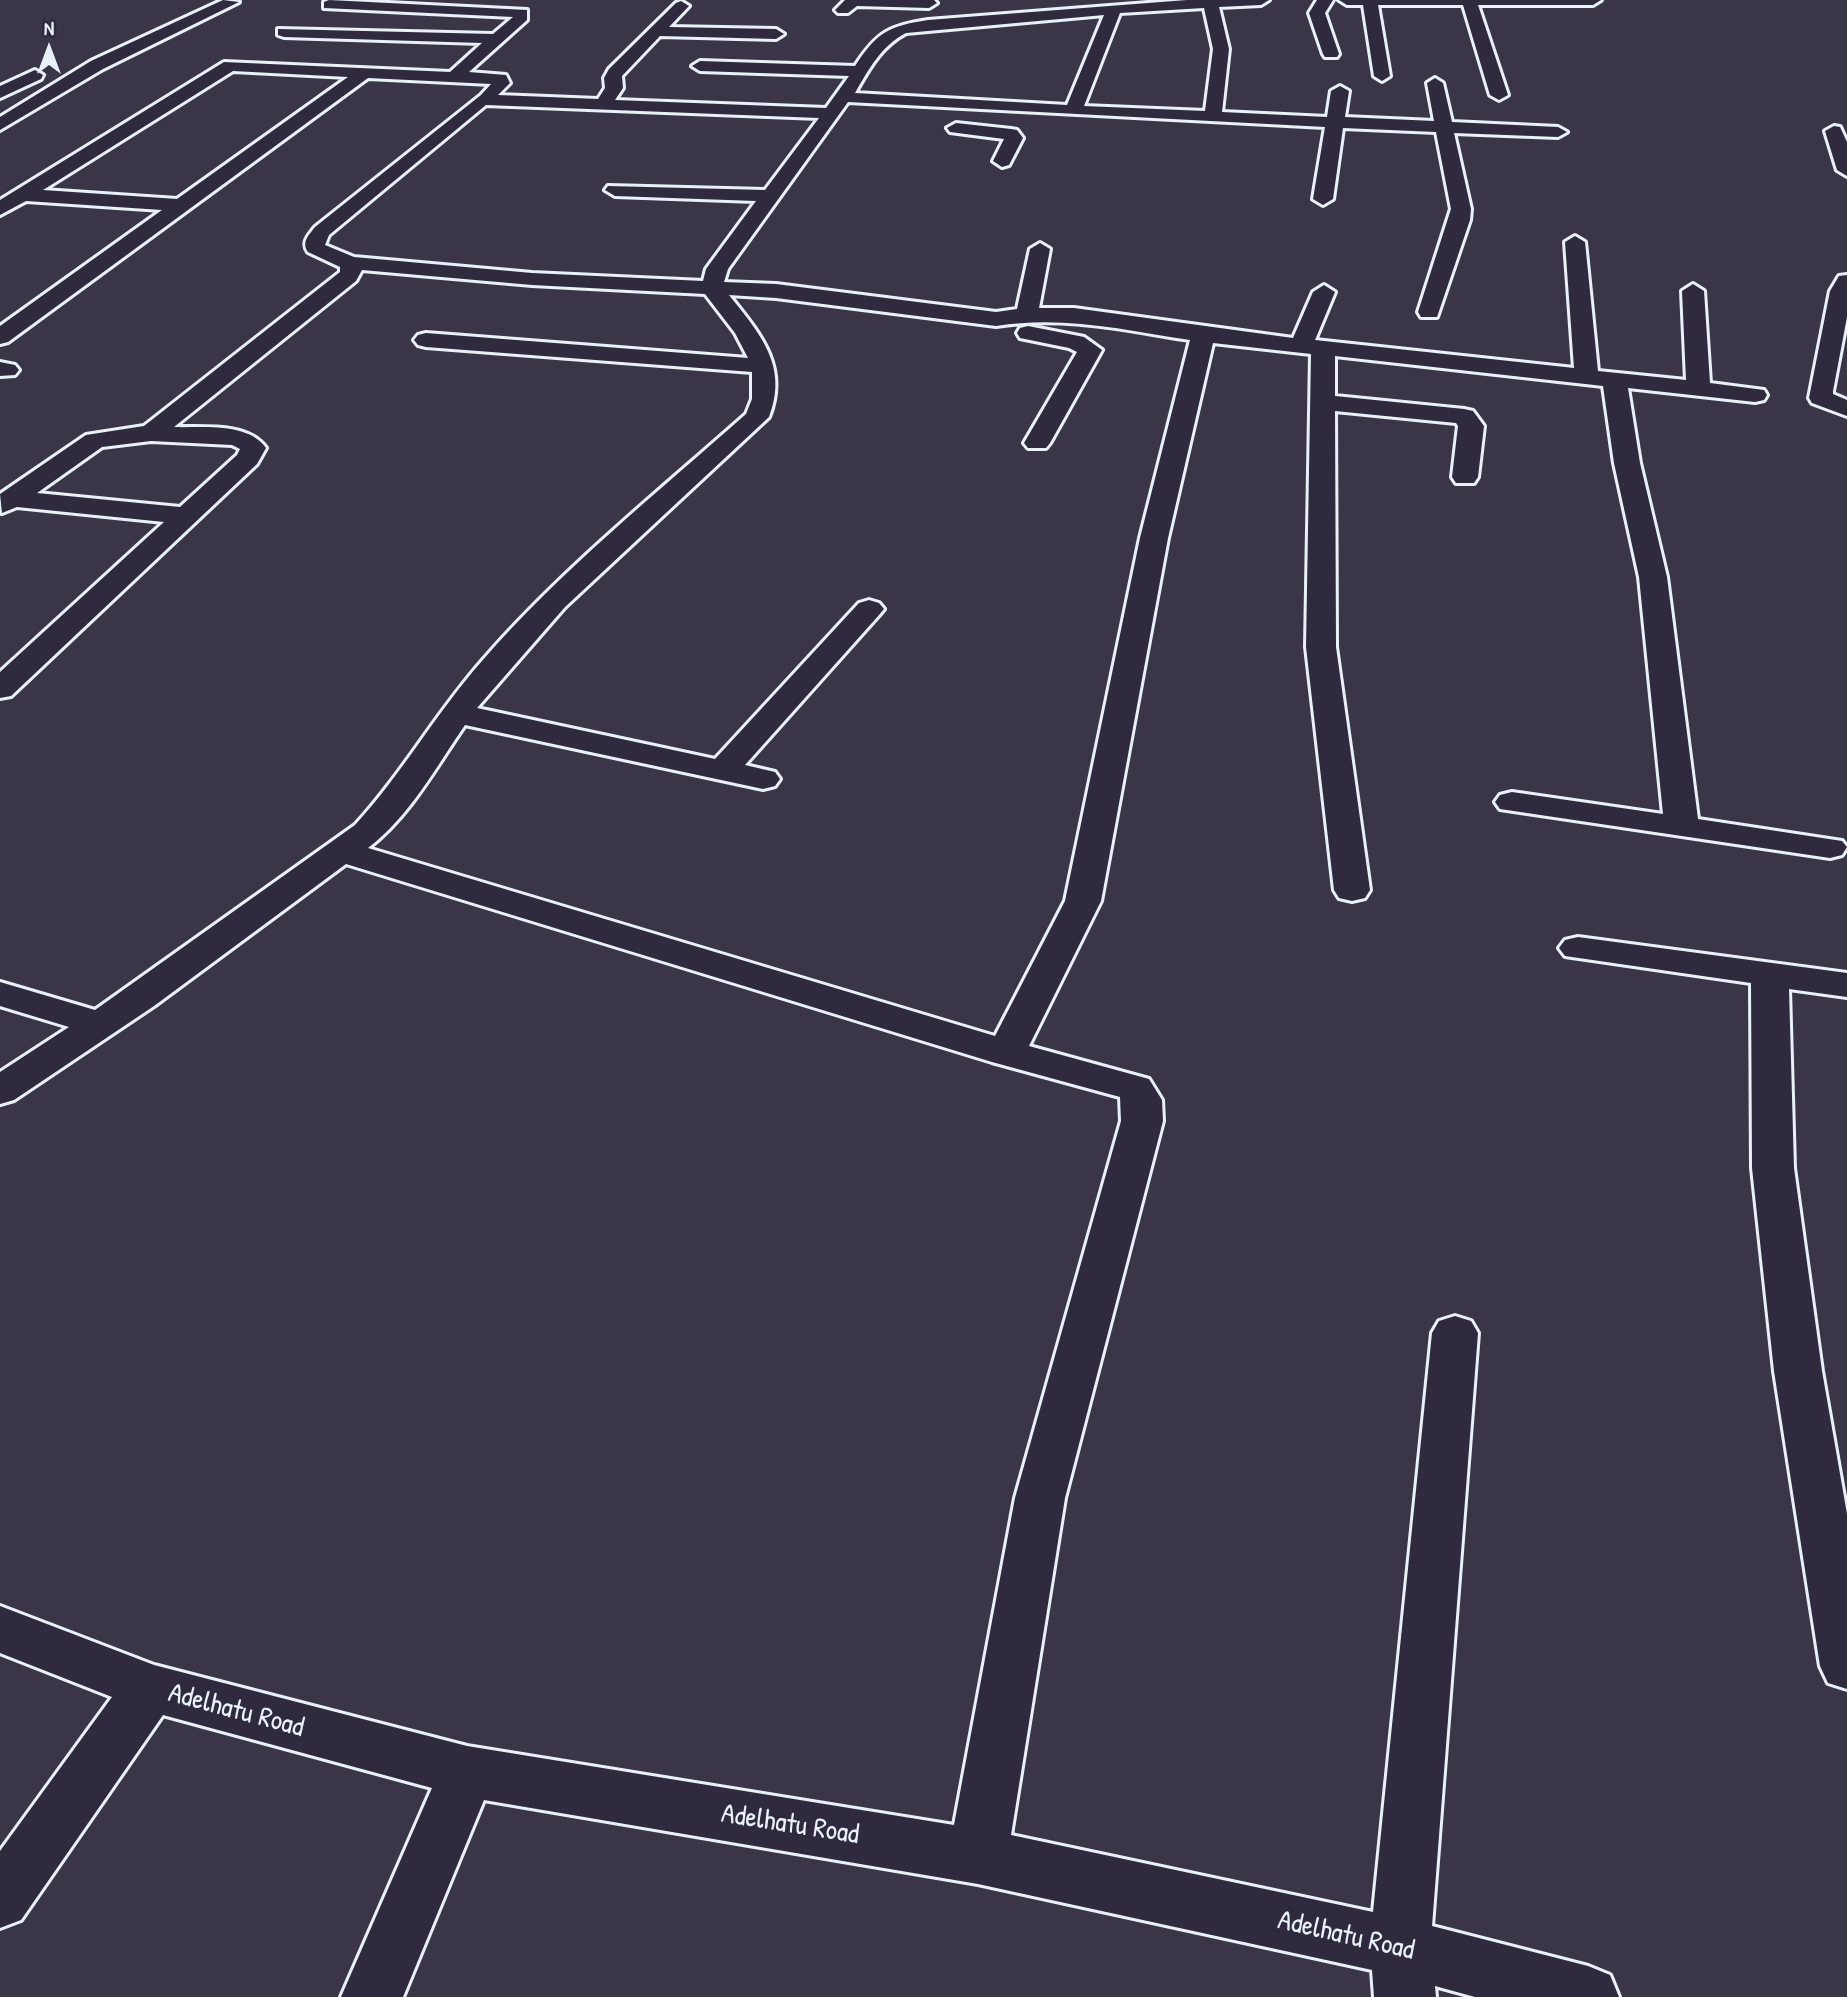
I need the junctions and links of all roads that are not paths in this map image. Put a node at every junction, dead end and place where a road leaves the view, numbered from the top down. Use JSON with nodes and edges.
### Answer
{"nodes":[{"id":1,"x":1261,"y":0,"type":"edge"},
{"id":2,"x":1325,"y":0,"type":"edge"},
{"id":3,"x":1348,"y":0,"type":"edge"},
{"id":4,"x":1370,"y":0,"type":"edge"},
{"id":5,"x":1593,"y":0,"type":"edge"},
{"id":6,"x":930,"y":1,"type":"edge"},
{"id":7,"x":231,"y":2,"type":"dead end"},
{"id":8,"x":1183,"y":2,"type":"edge"},
{"id":9,"x":1469,"y":2,"type":"edge"},
{"id":10,"x":1211,"y":3,"type":"junction"},
{"id":11,"x":681,"y":6,"type":"dead end"},
{"id":12,"x":322,"y":9,"type":"edge"},
{"id":13,"x":1114,"y":9,"type":"junction"},
{"id":14,"x":844,"y":10,"type":"dead end"},
{"id":15,"x":914,"y":26,"type":"junction"},
{"id":16,"x":656,"y":31,"type":"junction"},
{"id":17,"x":776,"y":34,"type":"dead end"},
{"id":18,"x":497,"y":39,"type":"junction"},
{"id":19,"x":251,"y":52,"type":"dead end"},
{"id":20,"x":1331,"y":54,"type":"dead end"},
{"id":21,"x":230,"y":66,"type":"junction"},
{"id":22,"x":699,"y":66,"type":"dead end"},
{"id":23,"x":860,"y":71,"type":"junction"},
{"id":24,"x":365,"y":72,"type":"junction"},
{"id":25,"x":35,"y":75,"type":"dead end"},
{"id":26,"x":456,"y":75,"type":"junction"},
{"id":27,"x":1382,"y":76,"type":"dead end"},
{"id":28,"x":1435,"y":83,"type":"dead end"},
{"id":29,"x":1339,"y":91,"type":"dead end"},
{"id":30,"x":0,"y":93,"type":"edge"},
{"id":31,"x":1499,"y":95,"type":"dead end"},
{"id":32,"x":482,"y":100,"type":"junction"},
{"id":33,"x":603,"y":104,"type":"junction"},
{"id":34,"x":961,"y":104,"type":"junction"},
{"id":35,"x":836,"y":105,"type":"junction"},
{"id":36,"x":1073,"y":110,"type":"junction"},
{"id":37,"x":1213,"y":116,"type":"junction"},
{"id":38,"x":1335,"y":121,"type":"junction"},
{"id":39,"x":0,"y":125,"type":"edge"},
{"id":40,"x":1443,"y":127,"type":"junction"},
{"id":41,"x":1834,"y":131,"type":"dead end"},
{"id":42,"x":1558,"y":132,"type":"dead end"},
{"id":43,"x":1002,"y":162,"type":"dead end"},
{"id":44,"x":1847,"y":170,"type":"edge"},
{"id":45,"x":615,"y":190,"type":"dead end"},
{"id":46,"x":22,"y":195,"type":"junction"},
{"id":47,"x":769,"y":196,"type":"junction"},
{"id":48,"x":1323,"y":199,"type":"dead end"},
{"id":49,"x":179,"y":205,"type":"junction"},
{"id":50,"x":0,"y":209,"type":"edge"},
{"id":51,"x":1575,"y":242,"type":"dead end"},
{"id":52,"x":1040,"y":248,"type":"dead end"},
{"id":53,"x":350,"y":263,"type":"junction"},
{"id":54,"x":1847,"y":281,"type":"edge"},
{"id":55,"x":712,"y":288,"type":"junction"},
{"id":56,"x":1693,"y":291,"type":"dead end"},
{"id":57,"x":1324,"y":292,"type":"dead end"},
{"id":58,"x":1429,"y":312,"type":"dead end"},
{"id":59,"x":1027,"y":314,"type":"junction"},
{"id":60,"x":1003,"y":320,"type":"junction"},
{"id":61,"x":1840,"y":327,"type":"edge"},
{"id":62,"x":1203,"y":335,"type":"junction"},
{"id":63,"x":0,"y":337,"type":"edge"},
{"id":64,"x":426,"y":340,"type":"dead end"},
{"id":65,"x":1312,"y":347,"type":"junction"},
{"id":66,"x":763,"y":366,"type":"junction"},
{"id":67,"x":1601,"y":378,"type":"junction"},
{"id":68,"x":1699,"y":388,"type":"junction"},
{"id":69,"x":1755,"y":395,"type":"dead end"},
{"id":70,"x":1323,"y":402,"type":"junction"},
{"id":71,"x":1847,"y":409,"type":"edge"},
{"id":72,"x":151,"y":433,"type":"junction"},
{"id":73,"x":1037,"y":443,"type":"dead end"},
{"id":74,"x":1465,"y":477,"type":"dead end"},
{"id":75,"x":6,"y":502,"type":"edge"},
{"id":76,"x":188,"y":516,"type":"junction"},
{"id":77,"x":869,"y":609,"type":"dead end"},
{"id":78,"x":0,"y":690,"type":"edge"},
{"id":79,"x":458,"y":714,"type":"junction"},
{"id":80,"x":723,"y":771,"type":"junction"},
{"id":81,"x":763,"y":779,"type":"dead end"},
{"id":82,"x":1512,"y":802,"type":"dead end"},
{"id":83,"x":1682,"y":827,"type":"junction"},
{"id":84,"x":1830,"y":848,"type":"dead end"},
{"id":85,"x":341,"y":851,"type":"junction"},
{"id":86,"x":1352,"y":890,"type":"dead end"},
{"id":87,"x":1578,"y":948,"type":"dead end"},
{"id":88,"x":1770,"y":974,"type":"junction"},
{"id":89,"x":1847,"y":985,"type":"edge"},
{"id":90,"x":0,"y":993,"type":"edge"},
{"id":91,"x":100,"y":1024,"type":"junction"},
{"id":92,"x":1006,"y":1053,"type":"junction"},
{"id":93,"x":0,"y":1091,"type":"edge"},
{"id":94,"x":1455,"y":1333,"type":"dead end"},
{"id":95,"x":0,"y":1629,"type":"edge"},
{"id":96,"x":1847,"y":1665,"type":"edge"},
{"id":97,"x":151,"y":1688,"type":"junction"},
{"id":98,"x":467,"y":1772,"type":"junction"},
{"id":99,"x":978,"y":1856,"type":"junction"},
{"id":100,"x":0,"y":1900,"type":"edge"},
{"id":101,"x":1402,"y":1972,"type":"edge"},
{"id":102,"x":372,"y":1997,"type":"edge"},
{"id":103,"x":1588,"y":1997,"type":"edge"}],
"edges":[{"from":1,"to":10,"type":"street"},
{"from":2,"to":20,"type":"street"},
{"from":3,"to":4,"type":"street"},
{"from":4,"to":9,"type":"street"},
{"from":4,"to":27,"type":"street"},
{"from":5,"to":9,"type":"street"},
{"from":6,"to":14,"type":"street"},
{"from":6,"to":15,"type":"street"},
{"from":7,"to":39,"type":"street"},
{"from":8,"to":10,"type":"street"},
{"from":8,"to":13,"type":"street"},
{"from":9,"to":31,"type":"street"},
{"from":10,"to":37,"type":"street"},
{"from":11,"to":16,"type":"street"},
{"from":12,"to":18,"type":"street"},
{"from":12,"to":18,"type":"street"},
{"from":13,"to":15,"type":"street"},
{"from":13,"to":36,"type":"street"},
{"from":15,"to":23,"type":"street"},
{"from":16,"to":17,"type":"street"},
{"from":16,"to":33,"type":"street"},
{"from":18,"to":26,"type":"street"},
{"from":19,"to":21,"type":"street"},
{"from":21,"to":24,"type":"street"},
{"from":21,"to":46,"type":"street"},
{"from":22,"to":23,"type":"street"},
{"from":23,"to":35,"type":"street"},
{"from":24,"to":26,"type":"street"},
{"from":24,"to":49,"type":"street"},
{"from":25,"to":30,"type":"street"},
{"from":26,"to":32,"type":"street"},
{"from":28,"to":40,"type":"street"},
{"from":29,"to":38,"type":"street"},
{"from":32,"to":33,"type":"street"},
{"from":32,"to":53,"type":"street"},
{"from":33,"to":35,"type":"street"},
{"from":34,"to":35,"type":"street"},
{"from":34,"to":36,"type":"street"},
{"from":34,"to":43,"type":"street"},
{"from":35,"to":47,"type":"street"},
{"from":36,"to":37,"type":"street"},
{"from":37,"to":38,"type":"street"},
{"from":38,"to":40,"type":"street"},
{"from":38,"to":48,"type":"street"},
{"from":40,"to":42,"type":"street"},
{"from":40,"to":58,"type":"street"},
{"from":41,"to":44,"type":"street"},
{"from":45,"to":47,"type":"street"},
{"from":46,"to":49,"type":"street"},
{"from":46,"to":50,"type":"street"},
{"from":47,"to":55,"type":"street"},
{"from":49,"to":63,"type":"street"},
{"from":51,"to":67,"type":"street"},
{"from":52,"to":59,"type":"street"},
{"from":53,"to":55,"type":"street"},
{"from":53,"to":72,"type":"street"},
{"from":54,"to":61,"type":"street"},
{"from":55,"to":60,"type":"street"},
{"from":55,"to":66,"type":"street"},
{"from":56,"to":68,"type":"street"},
{"from":57,"to":65,"type":"street"},
{"from":59,"to":60,"type":"street"},
{"from":59,"to":62,"type":"street"},
{"from":60,"to":73,"type":"street"},
{"from":61,"to":71,"type":"street"},
{"from":62,"to":65,"type":"street"},
{"from":62,"to":92,"type":"street"},
{"from":64,"to":66,"type":"street"},
{"from":65,"to":67,"type":"street"},
{"from":65,"to":70,"type":"street"},
{"from":66,"to":79,"type":"street"},
{"from":67,"to":68,"type":"street"},
{"from":67,"to":83,"type":"street"},
{"from":68,"to":69,"type":"street"},
{"from":70,"to":74,"type":"street"},
{"from":70,"to":86,"type":"street"},
{"from":72,"to":75,"type":"street"},
{"from":72,"to":76,"type":"street"},
{"from":75,"to":76,"type":"street"},
{"from":76,"to":78,"type":"street"},
{"from":77,"to":80,"type":"street"},
{"from":79,"to":80,"type":"street"},
{"from":79,"to":85,"type":"street"},
{"from":80,"to":81,"type":"street"},
{"from":82,"to":83,"type":"street"},
{"from":83,"to":84,"type":"street"},
{"from":85,"to":91,"type":"street"},
{"from":85,"to":92,"type":"street"},
{"from":87,"to":88,"type":"street"},
{"from":88,"to":89,"type":"street"},
{"from":88,"to":96,"type":"street"},
{"from":90,"to":91,"type":"street"},
{"from":91,"to":93,"type":"street"},
{"from":92,"to":99,"type":"street"},
{"from":94,"to":101,"type":"street"},
{"from":95,"to":97,"type":"street","name":"Adelhatu Road"},
{"from":97,"to":98,"type":"street","name":"Adelhatu Road"},
{"from":97,"to":100,"type":"street"},
{"from":98,"to":99,"type":"street","name":"Adelhatu Road"},
{"from":98,"to":102,"type":"street"},
{"from":99,"to":101,"type":"street","name":"Adelhatu Road"},
{"from":101,"to":103,"type":"street","name":"Adelhatu Road"}]}
